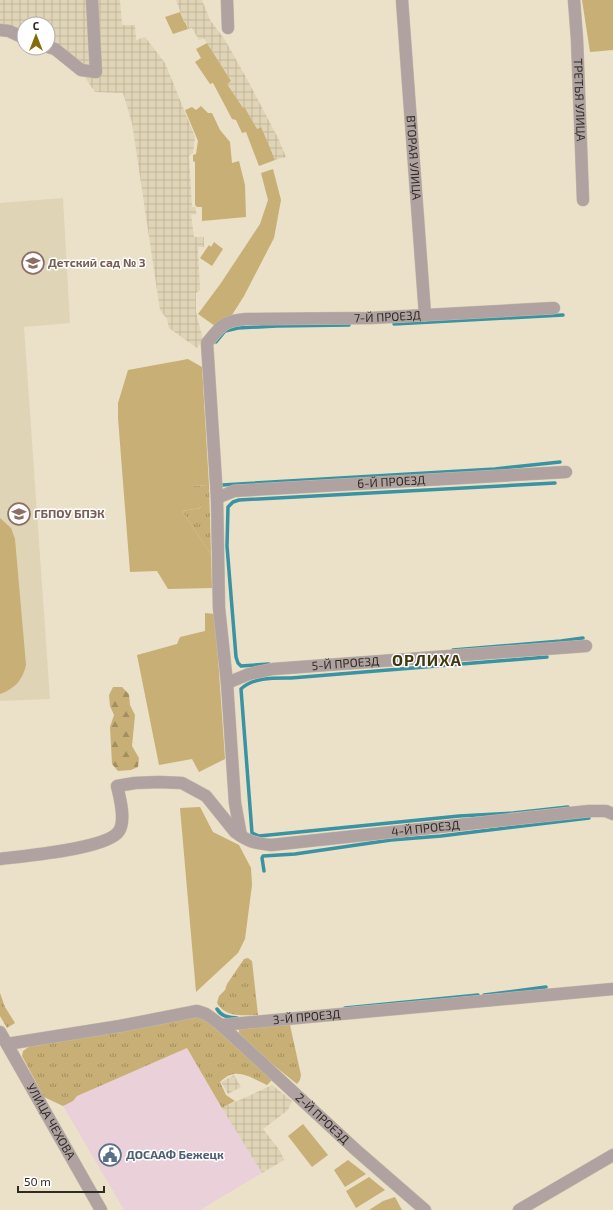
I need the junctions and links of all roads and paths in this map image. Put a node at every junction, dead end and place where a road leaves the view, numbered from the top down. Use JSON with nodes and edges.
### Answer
{"nodes":[{"id":1,"x":92,"y":0,"type":"edge"},
{"id":2,"x":227,"y":0,"type":"edge"},
{"id":3,"x":402,"y":0,"type":"edge"},
{"id":4,"x":574,"y":0,"type":"edge"},
{"id":5,"x":228,"y":28,"type":"dead end"},
{"id":6,"x":0,"y":30,"type":"edge"},
{"id":7,"x":16,"y":34,"type":"edge"},
{"id":8,"x":56,"y":49,"type":"edge"},
{"id":9,"x":583,"y":200,"type":"dead end"},
{"id":10,"x":554,"y":308,"type":"dead end"},
{"id":11,"x":425,"y":315,"type":"junction"},
{"id":12,"x":566,"y":472,"type":"dead end"},
{"id":13,"x":217,"y":498,"type":"junction"},
{"id":14,"x":586,"y":646,"type":"dead end"},
{"id":15,"x":227,"y":683,"type":"junction"},
{"id":16,"x":613,"y":814,"type":"edge"},
{"id":17,"x":241,"y":836,"type":"junction"},
{"id":18,"x":0,"y":859,"type":"edge"},
{"id":19,"x":613,"y":989,"type":"edge"},
{"id":20,"x":222,"y":1025,"type":"junction"},
{"id":21,"x":0,"y":1032,"type":"edge"},
{"id":22,"x":7,"y":1044,"type":"junction"},
{"id":23,"x":613,"y":1155,"type":"edge"},
{"id":24,"x":101,"y":1210,"type":"edge"},
{"id":25,"x":425,"y":1210,"type":"edge"},
{"id":26,"x":519,"y":1210,"type":"edge"}],
"edges":[{"from":1,"to":8,"type":"street"},
{"from":2,"to":5,"type":"street"},
{"from":3,"to":11,"type":"street","name":"ВТОРАЯ УЛИЦА"},
{"from":4,"to":9,"type":"street","name":"ТРЕТЬЯ УЛИЦА"},
{"from":6,"to":7,"type":"street"},
{"from":10,"to":11,"type":"street","name":"7-Й ПРОЕЗД"},
{"from":11,"to":13,"type":"street","name":"7-Й ПРОЕЗД"},
{"from":12,"to":13,"type":"street","name":"6-Й ПРОЕЗД"},
{"from":13,"to":15,"type":"street"},
{"from":14,"to":15,"type":"street","name":"5-Й ПРОЕЗД"},
{"from":15,"to":17,"type":"street"},
{"from":16,"to":17,"type":"street","name":"4-Й ПРОЕЗД"},
{"from":17,"to":18,"type":"street"},
{"from":19,"to":20,"type":"street","name":"3-Й ПРОЕЗД"},
{"from":20,"to":22,"type":"street"},
{"from":20,"to":25,"type":"street","name":"2-Й ПРОЕЗД"},
{"from":21,"to":22,"type":"street","name":"УЛИЦА ЧЕХОВА"},
{"from":22,"to":24,"type":"street","name":"УЛИЦА ЧЕХОВА"},
{"from":23,"to":26,"type":"street"}]}
